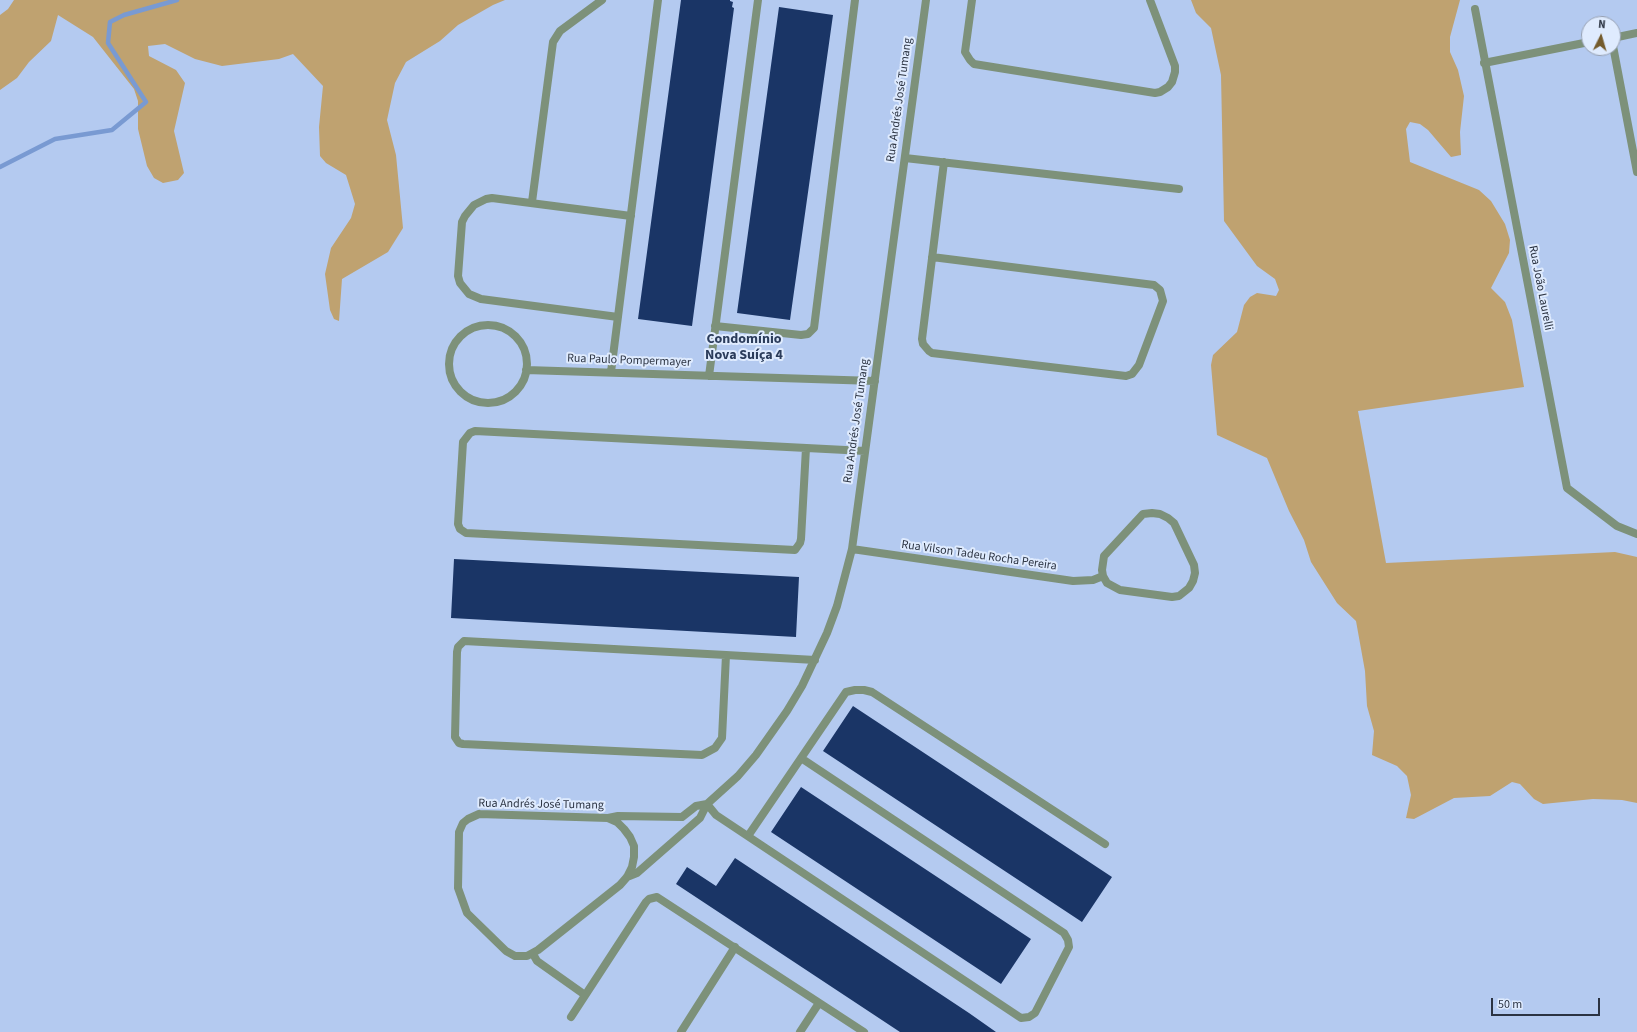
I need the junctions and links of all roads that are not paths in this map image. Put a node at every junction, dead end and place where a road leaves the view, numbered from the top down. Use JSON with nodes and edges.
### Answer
{"nodes":[{"id":1,"x":602,"y":0,"type":"edge"},
{"id":2,"x":658,"y":0,"type":"edge"},
{"id":3,"x":758,"y":0,"type":"edge"},
{"id":4,"x":855,"y":0,"type":"edge"},
{"id":5,"x":926,"y":0,"type":"edge"},
{"id":6,"x":972,"y":0,"type":"edge"},
{"id":7,"x":1150,"y":0,"type":"edge"},
{"id":8,"x":1475,"y":9,"type":"dead end"},
{"id":9,"x":1637,"y":33,"type":"edge"},
{"id":10,"x":1621,"y":36,"type":"edge"},
{"id":11,"x":1581,"y":44,"type":"edge"},
{"id":12,"x":1615,"y":56,"type":"edge"},
{"id":13,"x":1484,"y":63,"type":"junction"},
{"id":14,"x":905,"y":158,"type":"junction"},
{"id":15,"x":944,"y":162,"type":"junction"},
{"id":16,"x":1637,"y":172,"type":"edge"},
{"id":17,"x":1179,"y":189,"type":"dead end"},
{"id":18,"x":532,"y":202,"type":"junction"},
{"id":19,"x":631,"y":216,"type":"junction"},
{"id":20,"x":932,"y":257,"type":"junction"},
{"id":21,"x":618,"y":317,"type":"junction"},
{"id":22,"x":715,"y":326,"type":"junction"},
{"id":23,"x":526,"y":370,"type":"junction"},
{"id":24,"x":610,"y":372,"type":"junction"},
{"id":25,"x":709,"y":376,"type":"junction"},
{"id":26,"x":875,"y":381,"type":"junction"},
{"id":27,"x":806,"y":448,"type":"junction"},
{"id":28,"x":865,"y":451,"type":"junction"},
{"id":29,"x":1637,"y":534,"type":"edge"},
{"id":30,"x":852,"y":550,"type":"junction"},
{"id":31,"x":1104,"y":576,"type":"junction"},
{"id":32,"x":726,"y":655,"type":"junction"},
{"id":33,"x":815,"y":660,"type":"junction"},
{"id":34,"x":801,"y":758,"type":"junction"},
{"id":35,"x":707,"y":804,"type":"junction"},
{"id":36,"x":608,"y":818,"type":"junction"},
{"id":37,"x":748,"y":836,"type":"junction"},
{"id":38,"x":1105,"y":844,"type":"dead end"},
{"id":39,"x":627,"y":877,"type":"junction"},
{"id":40,"x":735,"y":948,"type":"junction"},
{"id":41,"x":533,"y":954,"type":"junction"},
{"id":42,"x":585,"y":994,"type":"junction"},
{"id":43,"x":819,"y":1003,"type":"junction"},
{"id":44,"x":570,"y":1017,"type":"dead end"},
{"id":45,"x":681,"y":1032,"type":"edge"},
{"id":46,"x":800,"y":1032,"type":"edge"},
{"id":47,"x":864,"y":1032,"type":"edge"}],
"edges":[{"from":1,"to":18,"type":"street"},
{"from":2,"to":19,"type":"street"},
{"from":3,"to":22,"type":"street"},
{"from":4,"to":22,"type":"street"},
{"from":5,"to":14,"type":"street","name":"Rua Andrés José Tumang"},
{"from":6,"to":7,"type":"street"},
{"from":8,"to":13,"type":"street","name":"Rua João Laurelli"},
{"from":9,"to":10,"type":"street"},
{"from":11,"to":13,"type":"street"},
{"from":12,"to":16,"type":"street"},
{"from":13,"to":29,"type":"street","name":"Rua João Laurelli"},
{"from":14,"to":15,"type":"street"},
{"from":14,"to":26,"type":"street","name":"Rua Andrés José Tumang"},
{"from":15,"to":17,"type":"street"},
{"from":15,"to":20,"type":"street"},
{"from":18,"to":19,"type":"street"},
{"from":18,"to":21,"type":"street"},
{"from":19,"to":21,"type":"street"},
{"from":20,"to":20,"type":"street"},
{"from":21,"to":24,"type":"street"},
{"from":22,"to":25,"type":"street"},
{"from":23,"to":23,"type":"street"},
{"from":23,"to":24,"type":"street","name":"Rua Paulo Pompermayer"},
{"from":24,"to":25,"type":"street","name":"Rua Paulo Pompermayer"},
{"from":25,"to":26,"type":"street","name":"Rua Paulo Pompermayer"},
{"from":26,"to":28,"type":"street","name":"Rua Andrés José Tumang"},
{"from":27,"to":27,"type":"street"},
{"from":27,"to":28,"type":"street"},
{"from":28,"to":30,"type":"street","name":"Rua Andrés José Tumang"},
{"from":30,"to":31,"type":"street","name":"Rua Vilson Tadeu Rocha Pereira"},
{"from":30,"to":33,"type":"street","name":"Rua Andrés José Tumang"},
{"from":31,"to":31,"type":"street"},
{"from":32,"to":32,"type":"street"},
{"from":32,"to":33,"type":"street"},
{"from":33,"to":35,"type":"street","name":"Rua Andrés José Tumang"},
{"from":34,"to":37,"type":"street"},
{"from":34,"to":37,"type":"street"},
{"from":34,"to":38,"type":"street"},
{"from":35,"to":36,"type":"street"},
{"from":35,"to":37,"type":"street"},
{"from":35,"to":39,"type":"street"},
{"from":36,"to":39,"type":"street","name":"Rua Andrés José Tumang"},
{"from":36,"to":41,"type":"street","name":"Rua Andrés José Tumang"},
{"from":39,"to":41,"type":"street","name":"Rua Andrés José Tumang"},
{"from":40,"to":42,"type":"street"},
{"from":40,"to":43,"type":"street"},
{"from":40,"to":45,"type":"street"},
{"from":41,"to":42,"type":"street"},
{"from":42,"to":44,"type":"street"},
{"from":43,"to":46,"type":"street"},
{"from":43,"to":47,"type":"street"}]}
